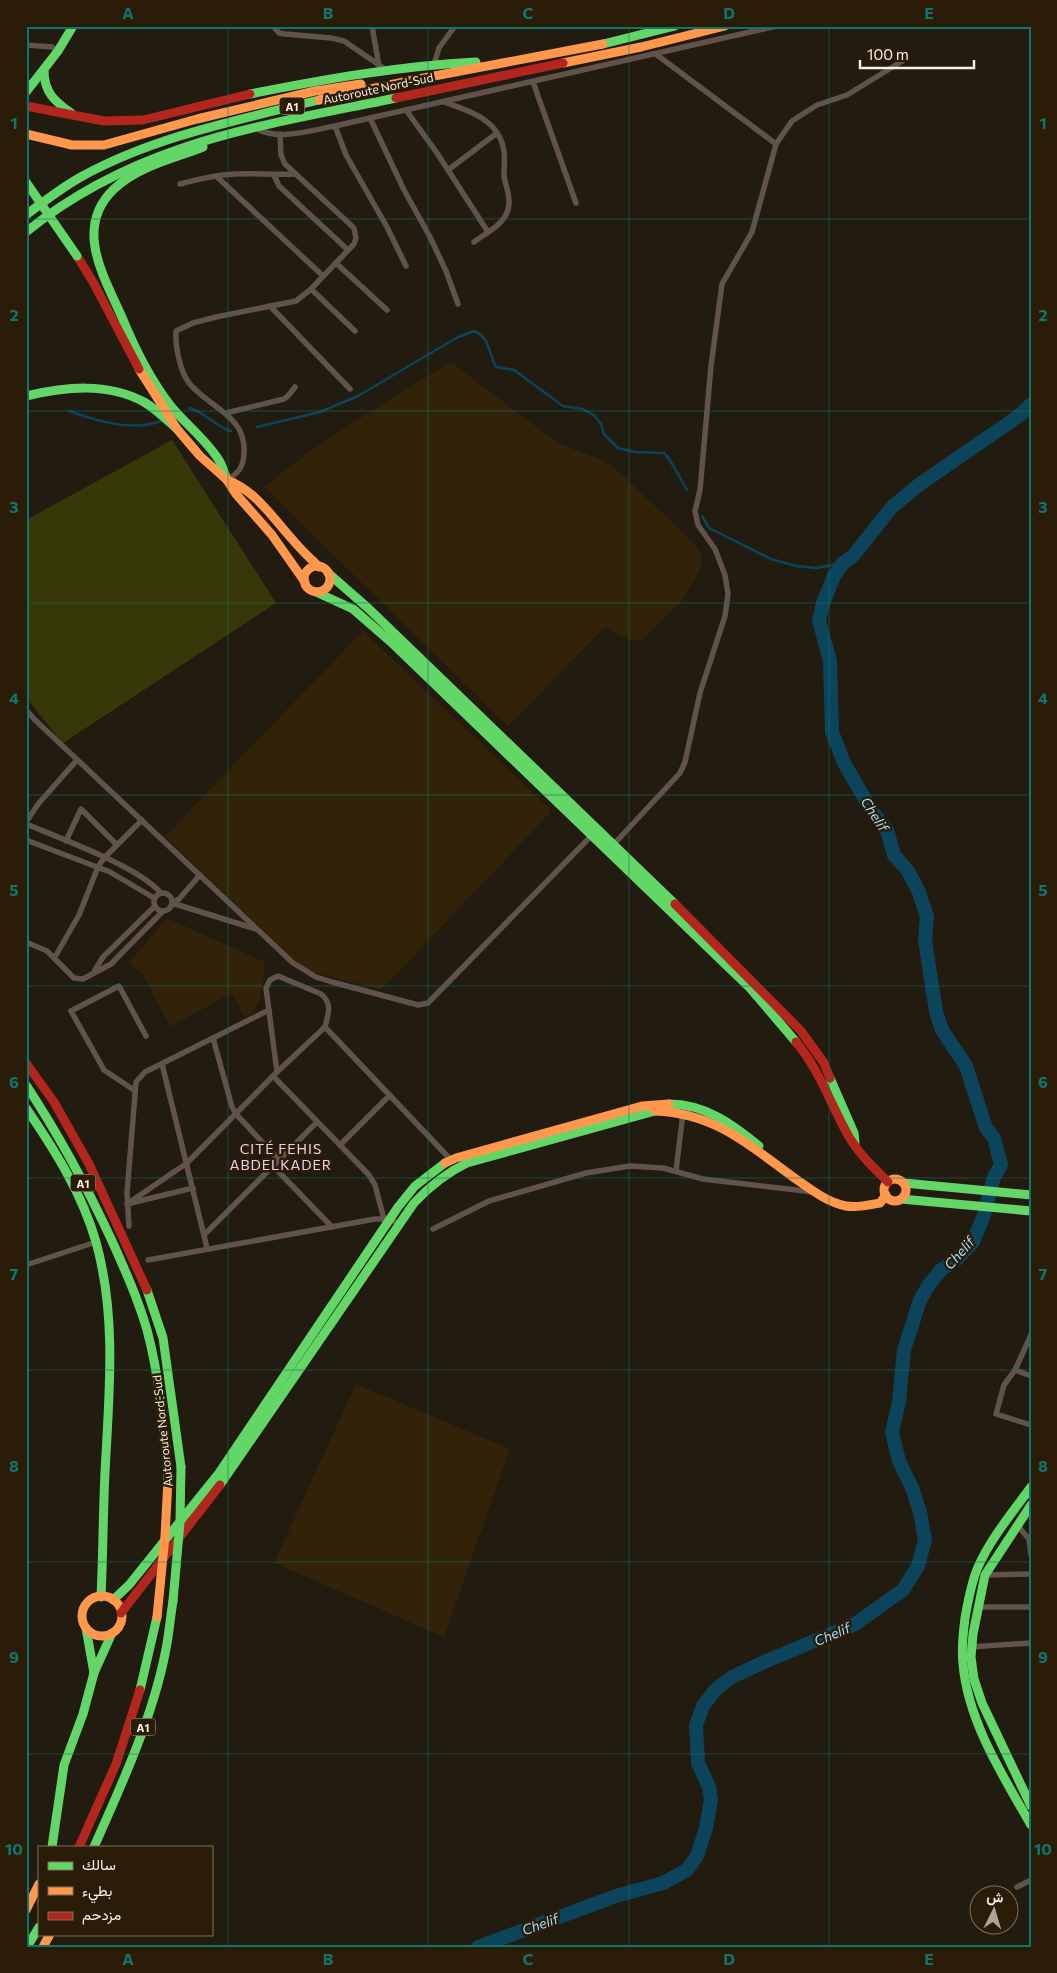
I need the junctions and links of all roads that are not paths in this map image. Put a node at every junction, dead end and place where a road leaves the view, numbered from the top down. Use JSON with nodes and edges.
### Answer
{"nodes":[{"id":1,"x":73,"y":26,"type":"edge"},
{"id":2,"x":273,"y":26,"type":"edge"},
{"id":3,"x":372,"y":26,"type":"edge"},
{"id":4,"x":455,"y":26,"type":"edge"},
{"id":5,"x":674,"y":26,"type":"edge"},
{"id":6,"x":725,"y":26,"type":"edge"},
{"id":7,"x":777,"y":26,"type":"edge"},
{"id":8,"x":26,"y":45,"type":"edge"},
{"id":9,"x":58,"y":51,"type":"junction"},
{"id":10,"x":657,"y":55,"type":"junction"},
{"id":11,"x":904,"y":60,"type":"dead end"},
{"id":12,"x":512,"y":61,"type":"junction"},
{"id":13,"x":434,"y":64,"type":"junction"},
{"id":14,"x":383,"y":68,"type":"junction"},
{"id":15,"x":44,"y":70,"type":"junction"},
{"id":16,"x":420,"y":78,"type":"junction"},
{"id":17,"x":533,"y":82,"type":"junction"},
{"id":18,"x":26,"y":92,"type":"edge"},
{"id":19,"x":444,"y":102,"type":"junction"},
{"id":20,"x":26,"y":106,"type":"edge"},
{"id":21,"x":406,"y":110,"type":"junction"},
{"id":22,"x":74,"y":115,"type":"junction"},
{"id":23,"x":370,"y":118,"type":"junction"},
{"id":24,"x":335,"y":126,"type":"junction"},
{"id":25,"x":255,"y":128,"type":"junction"},
{"id":26,"x":233,"y":132,"type":"junction"},
{"id":27,"x":498,"y":133,"type":"junction"},
{"id":28,"x":26,"y":134,"type":"edge"},
{"id":29,"x":280,"y":134,"type":"junction"},
{"id":30,"x":776,"y":144,"type":"junction"},
{"id":31,"x":448,"y":170,"type":"junction"},
{"id":32,"x":295,"y":174,"type":"junction"},
{"id":33,"x":274,"y":175,"type":"junction"},
{"id":34,"x":216,"y":176,"type":"junction"},
{"id":35,"x":26,"y":182,"type":"edge"},
{"id":36,"x":180,"y":184,"type":"dead end"},
{"id":37,"x":576,"y":203,"type":"dead end"},
{"id":38,"x":26,"y":215,"type":"edge"},
{"id":39,"x":26,"y":232,"type":"edge"},
{"id":40,"x":488,"y":232,"type":"junction"},
{"id":41,"x":474,"y":242,"type":"dead end"},
{"id":42,"x":348,"y":250,"type":"junction"},
{"id":43,"x":336,"y":262,"type":"junction"},
{"id":44,"x":406,"y":266,"type":"dead end"},
{"id":45,"x":323,"y":276,"type":"junction"},
{"id":46,"x":311,"y":289,"type":"junction"},
{"id":47,"x":458,"y":304,"type":"dead end"},
{"id":48,"x":270,"y":306,"type":"junction"},
{"id":49,"x":387,"y":310,"type":"dead end"},
{"id":50,"x":356,"y":332,"type":"dead end"},
{"id":51,"x":295,"y":387,"type":"dead end"},
{"id":52,"x":350,"y":389,"type":"dead end"},
{"id":53,"x":26,"y":396,"type":"edge"},
{"id":54,"x":226,"y":413,"type":"junction"},
{"id":55,"x":177,"y":429,"type":"junction"},
{"id":56,"x":227,"y":480,"type":"junction"},
{"id":57,"x":319,"y":566,"type":"junction"},
{"id":58,"x":328,"y":573,"type":"junction"},
{"id":59,"x":305,"y":582,"type":"junction"},
{"id":60,"x":316,"y":592,"type":"junction"},
{"id":61,"x":26,"y":710,"type":"edge"},
{"id":62,"x":77,"y":760,"type":"junction"},
{"id":63,"x":142,"y":820,"type":"junction"},
{"id":64,"x":26,"y":823,"type":"edge"},
{"id":65,"x":594,"y":832,"type":"junction"},
{"id":66,"x":26,"y":840,"type":"edge"},
{"id":67,"x":66,"y":841,"type":"junction"},
{"id":68,"x":117,"y":845,"type":"junction"},
{"id":69,"x":613,"y":845,"type":"junction"},
{"id":70,"x":104,"y":858,"type":"junction"},
{"id":71,"x":98,"y":867,"type":"junction"},
{"id":72,"x":200,"y":875,"type":"junction"},
{"id":73,"x":161,"y":893,"type":"junction"},
{"id":74,"x":154,"y":898,"type":"junction"},
{"id":75,"x":172,"y":903,"type":"junction"},
{"id":76,"x":154,"y":907,"type":"junction"},
{"id":77,"x":162,"y":912,"type":"junction"},
{"id":78,"x":259,"y":930,"type":"junction"},
{"id":79,"x":26,"y":942,"type":"edge"},
{"id":80,"x":55,"y":957,"type":"junction"},
{"id":81,"x":94,"y":972,"type":"junction"},
{"id":82,"x":270,"y":1010,"type":"junction"},
{"id":83,"x":325,"y":1027,"type":"junction"},
{"id":84,"x":146,"y":1036,"type":"dead end"},
{"id":85,"x":213,"y":1038,"type":"junction"},
{"id":86,"x":26,"y":1063,"type":"edge"},
{"id":87,"x":162,"y":1064,"type":"junction"},
{"id":88,"x":275,"y":1074,"type":"junction"},
{"id":89,"x":26,"y":1085,"type":"edge"},
{"id":90,"x":134,"y":1090,"type":"junction"},
{"id":91,"x":390,"y":1095,"type":"junction"},
{"id":92,"x":26,"y":1108,"type":"edge"},
{"id":93,"x":683,"y":1113,"type":"junction"},
{"id":94,"x":236,"y":1114,"type":"junction"},
{"id":95,"x":317,"y":1122,"type":"junction"},
{"id":96,"x":855,"y":1143,"type":"junction"},
{"id":97,"x":340,"y":1145,"type":"junction"},
{"id":98,"x":279,"y":1160,"type":"junction"},
{"id":99,"x":452,"y":1160,"type":"junction"},
{"id":100,"x":187,"y":1163,"type":"junction"},
{"id":101,"x":273,"y":1166,"type":"junction"},
{"id":102,"x":458,"y":1167,"type":"junction"},
{"id":103,"x":676,"y":1171,"type":"junction"},
{"id":104,"x":888,"y":1182,"type":"junction"},
{"id":105,"x":904,"y":1183,"type":"junction"},
{"id":106,"x":193,"y":1188,"type":"junction"},
{"id":107,"x":815,"y":1192,"type":"junction"},
{"id":108,"x":886,"y":1195,"type":"junction"},
{"id":109,"x":1031,"y":1195,"type":"edge"},
{"id":110,"x":901,"y":1199,"type":"junction"},
{"id":111,"x":127,"y":1204,"type":"junction"},
{"id":112,"x":1031,"y":1211,"type":"edge"},
{"id":113,"x":387,"y":1219,"type":"junction"},
{"id":114,"x":400,"y":1224,"type":"junction"},
{"id":115,"x":130,"y":1226,"type":"dead end"},
{"id":116,"x":332,"y":1228,"type":"junction"},
{"id":117,"x":433,"y":1230,"type":"dead end"},
{"id":118,"x":204,"y":1235,"type":"junction"},
{"id":119,"x":96,"y":1242,"type":"junction"},
{"id":120,"x":207,"y":1248,"type":"junction"},
{"id":121,"x":148,"y":1260,"type":"dead end"},
{"id":122,"x":26,"y":1265,"type":"edge"},
{"id":123,"x":1031,"y":1335,"type":"edge"},
{"id":124,"x":1028,"y":1348,"type":"edge"},
{"id":125,"x":1015,"y":1370,"type":"junction"},
{"id":126,"x":1031,"y":1376,"type":"edge"},
{"id":127,"x":1031,"y":1425,"type":"edge"},
{"id":128,"x":1031,"y":1487,"type":"edge"},
{"id":129,"x":1031,"y":1505,"type":"edge"},
{"id":130,"x":1017,"y":1525,"type":"junction"},
{"id":131,"x":1031,"y":1555,"type":"edge"},
{"id":132,"x":1031,"y":1574,"type":"edge"},
{"id":133,"x":985,"y":1575,"type":"junction"},
{"id":134,"x":101,"y":1597,"type":"junction"},
{"id":135,"x":113,"y":1600,"type":"junction"},
{"id":136,"x":978,"y":1606,"type":"junction"},
{"id":137,"x":1031,"y":1607,"type":"edge"},
{"id":138,"x":121,"y":1614,"type":"junction"},
{"id":139,"x":86,"y":1628,"type":"junction"},
{"id":140,"x":112,"y":1633,"type":"junction"},
{"id":141,"x":1031,"y":1643,"type":"edge"},
{"id":142,"x":972,"y":1647,"type":"junction"},
{"id":143,"x":962,"y":1648,"type":"junction"},
{"id":144,"x":94,"y":1673,"type":"junction"},
{"id":145,"x":1031,"y":1806,"type":"edge"},
{"id":146,"x":1031,"y":1825,"type":"edge"},
{"id":147,"x":52,"y":1846,"type":"edge"},
{"id":148,"x":79,"y":1846,"type":"edge"},
{"id":149,"x":94,"y":1846,"type":"edge"},
{"id":150,"x":1031,"y":1880,"type":"edge"},
{"id":151,"x":38,"y":1886,"type":"edge"},
{"id":152,"x":1019,"y":1886,"type":"edge"},
{"id":153,"x":26,"y":1910,"type":"edge"},
{"id":154,"x":38,"y":1929,"type":"edge"},
{"id":155,"x":27,"y":1947,"type":"edge"}],
"edges":[{"from":1,"to":9,"type":"main road"},
{"from":2,"to":14,"type":"street"},
{"from":3,"to":14,"type":"street"},
{"from":4,"to":13,"type":"street"},
{"from":5,"to":12,"type":"main road","name":"Autoroute Nord-Sud","number":"A1"},
{"from":6,"to":25,"type":"main road","name":"Autoroute Nord-Sud","number":"A1"},
{"from":7,"to":10,"type":"street"},
{"from":8,"to":9,"type":"street"},
{"from":9,"to":15,"type":"main road"},
{"from":10,"to":17,"type":"street"},
{"from":10,"to":30,"type":"street"},
{"from":11,"to":30,"type":"street"},
{"from":12,"to":13,"type":"main road"},
{"from":12,"to":16,"type":"main road","name":"Autoroute Nord-Sud","number":"A1"},
{"from":13,"to":14,"type":"main road"},
{"from":14,"to":22,"type":"main road"},
{"from":15,"to":18,"type":"main road"},
{"from":15,"to":22,"type":"main road"},
{"from":16,"to":28,"type":"main road"},
{"from":16,"to":38,"type":"main road","name":"Autoroute Nord-Sud","number":"A1"},
{"from":17,"to":19,"type":"street"},
{"from":17,"to":37,"type":"street"},
{"from":19,"to":21,"type":"street"},
{"from":19,"to":27,"type":"street"},
{"from":20,"to":22,"type":"main road"},
{"from":21,"to":23,"type":"street"},
{"from":21,"to":31,"type":"street"},
{"from":23,"to":24,"type":"street"},
{"from":23,"to":47,"type":"street"},
{"from":24,"to":29,"type":"street"},
{"from":24,"to":44,"type":"street"},
{"from":25,"to":26,"type":"main road","name":"Autoroute Nord-Sud","number":"A1"},
{"from":25,"to":29,"type":"street"},
{"from":26,"to":39,"type":"main road","name":"Autoroute Nord-Sud","number":"A1"},
{"from":26,"to":56,"type":"main road"},
{"from":27,"to":31,"type":"street"},
{"from":27,"to":40,"type":"street"},
{"from":29,"to":32,"type":"street"},
{"from":30,"to":69,"type":"street"},
{"from":31,"to":40,"type":"street"},
{"from":32,"to":33,"type":"street"},
{"from":32,"to":42,"type":"street"},
{"from":33,"to":34,"type":"street"},
{"from":33,"to":42,"type":"street"},
{"from":34,"to":36,"type":"street"},
{"from":34,"to":45,"type":"street"},
{"from":35,"to":55,"type":"main road","bridge":true},
{"from":40,"to":41,"type":"street"},
{"from":42,"to":43,"type":"street"},
{"from":43,"to":45,"type":"street"},
{"from":43,"to":49,"type":"street"},
{"from":45,"to":46,"type":"street"},
{"from":46,"to":48,"type":"street"},
{"from":46,"to":50,"type":"street"},
{"from":48,"to":52,"type":"street"},
{"from":48,"to":54,"type":"street"},
{"from":51,"to":54,"type":"street"},
{"from":53,"to":55,"type":"main road"},
{"from":54,"to":56,"type":"street"},
{"from":55,"to":56,"type":"main road"},
{"from":56,"to":57,"type":"main road"},
{"from":56,"to":59,"type":"main road"},
{"from":57,"to":58,"type":"main road"},
{"from":57,"to":59,"type":"main road"},
{"from":58,"to":60,"type":"main road"},
{"from":58,"to":65,"type":"main road"},
{"from":59,"to":60,"type":"main road"},
{"from":60,"to":65,"type":"main road"},
{"from":61,"to":62,"type":"street"},
{"from":62,"to":63,"type":"street"},
{"from":62,"to":64,"type":"street"},
{"from":63,"to":68,"type":"street"},
{"from":63,"to":72,"type":"street"},
{"from":64,"to":67,"type":"street"},
{"from":65,"to":69,"type":"main road"},
{"from":65,"to":78,"type":"street"},
{"from":65,"to":96,"type":"main road"},
{"from":66,"to":71,"type":"street"},
{"from":67,"to":68,"type":"street"},
{"from":67,"to":70,"type":"street"},
{"from":68,"to":70,"type":"street"},
{"from":69,"to":96,"type":"main road"},
{"from":70,"to":71,"type":"street"},
{"from":70,"to":73,"type":"street"},
{"from":71,"to":74,"type":"street"},
{"from":71,"to":80,"type":"street"},
{"from":72,"to":75,"type":"street"},
{"from":72,"to":78,"type":"street"},
{"from":73,"to":74,"type":"street"},
{"from":73,"to":75,"type":"street"},
{"from":74,"to":76,"type":"street"},
{"from":75,"to":77,"type":"street"},
{"from":75,"to":78,"type":"street"},
{"from":76,"to":77,"type":"street"},
{"from":76,"to":81,"type":"street"},
{"from":77,"to":81,"type":"street"},
{"from":79,"to":80,"type":"street"},
{"from":80,"to":81,"type":"street"},
{"from":82,"to":83,"type":"street"},
{"from":82,"to":85,"type":"street"},
{"from":82,"to":88,"type":"street"},
{"from":83,"to":88,"type":"street"},
{"from":83,"to":91,"type":"street"},
{"from":84,"to":90,"type":"street"},
{"from":85,"to":87,"type":"street"},
{"from":85,"to":94,"type":"street"},
{"from":86,"to":149,"type":"main road","name":"Autoroute Nord-Sud","number":"A1","bridge":true},
{"from":87,"to":90,"type":"street"},
{"from":87,"to":100,"type":"street"},
{"from":88,"to":94,"type":"street"},
{"from":88,"to":95,"type":"street"},
{"from":89,"to":148,"type":"main road","name":"Autoroute Nord-Sud","number":"A1","bridge":true},
{"from":90,"to":111,"type":"street"},
{"from":91,"to":97,"type":"street"},
{"from":91,"to":99,"type":"street"},
{"from":92,"to":119,"type":"main road"},
{"from":93,"to":102,"type":"main road"},
{"from":93,"to":103,"type":"street"},
{"from":93,"to":107,"type":"main road"},
{"from":94,"to":98,"type":"street"},
{"from":94,"to":100,"type":"street"},
{"from":95,"to":97,"type":"street"},
{"from":95,"to":98,"type":"street"},
{"from":96,"to":104,"type":"main road"},
{"from":97,"to":113,"type":"street"},
{"from":98,"to":101,"type":"street"},
{"from":99,"to":102,"type":"street"},
{"from":99,"to":107,"type":"main road"},
{"from":99,"to":113,"type":"main road"},
{"from":100,"to":106,"type":"street"},
{"from":100,"to":111,"type":"street"},
{"from":101,"to":116,"type":"street"},
{"from":101,"to":118,"type":"street"},
{"from":102,"to":114,"type":"main road"},
{"from":103,"to":107,"type":"street"},
{"from":103,"to":117,"type":"street"},
{"from":104,"to":105,"type":"main road"},
{"from":104,"to":108,"type":"main road"},
{"from":105,"to":109,"type":"main road"},
{"from":105,"to":110,"type":"main road"},
{"from":106,"to":111,"type":"street"},
{"from":106,"to":118,"type":"street"},
{"from":107,"to":108,"type":"main road"},
{"from":108,"to":110,"type":"main road"},
{"from":110,"to":112,"type":"main road"},
{"from":111,"to":115,"type":"street"},
{"from":113,"to":114,"type":"street"},
{"from":113,"to":116,"type":"street"},
{"from":113,"to":135,"type":"main road"},
{"from":114,"to":138,"type":"main road"},
{"from":116,"to":120,"type":"street"},
{"from":118,"to":120,"type":"street"},
{"from":119,"to":122,"type":"street"},
{"from":119,"to":134,"type":"main road"},
{"from":120,"to":121,"type":"street"},
{"from":123,"to":124,"type":"street"},
{"from":124,"to":125,"type":"street"},
{"from":125,"to":126,"type":"street"},
{"from":125,"to":127,"type":"street"},
{"from":128,"to":143,"type":"main road"},
{"from":129,"to":130,"type":"main road"},
{"from":130,"to":131,"type":"street"},
{"from":130,"to":133,"type":"main road"},
{"from":132,"to":133,"type":"street"},
{"from":133,"to":136,"type":"main road"},
{"from":134,"to":135,"type":"main road"},
{"from":134,"to":139,"type":"main road"},
{"from":135,"to":138,"type":"main road"},
{"from":136,"to":137,"type":"street"},
{"from":136,"to":142,"type":"main road"},
{"from":138,"to":140,"type":"main road"},
{"from":139,"to":140,"type":"main road"},
{"from":139,"to":144,"type":"main road"},
{"from":140,"to":144,"type":"main road"},
{"from":141,"to":142,"type":"street"},
{"from":142,"to":143,"type":"street"},
{"from":142,"to":145,"type":"main road"},
{"from":143,"to":146,"type":"main road"},
{"from":144,"to":147,"type":"main road"},
{"from":150,"to":152,"type":"street"},
{"from":151,"to":153,"type":"main road"},
{"from":154,"to":155,"type":"main road"}]}
